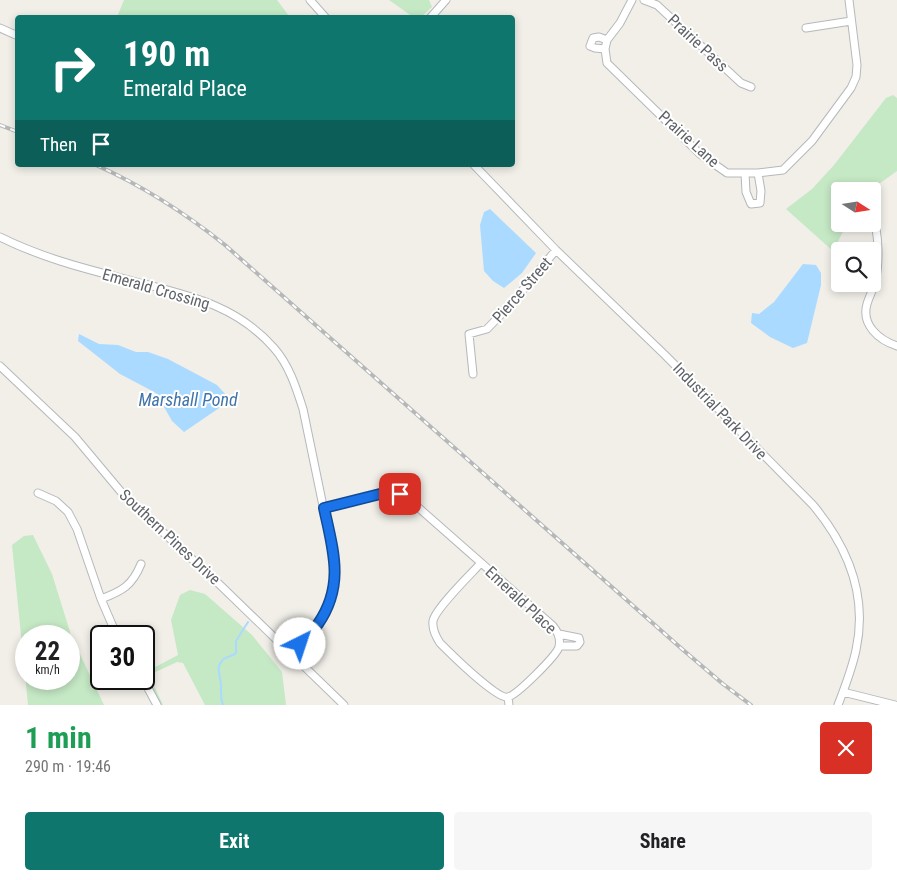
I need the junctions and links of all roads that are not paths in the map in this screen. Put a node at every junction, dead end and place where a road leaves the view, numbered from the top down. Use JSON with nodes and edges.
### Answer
{"nodes":[{"id":1,"x":310,"y":0,"type":"edge"},
{"id":2,"x":446,"y":0,"type":"edge"},
{"id":3,"x":632,"y":0,"type":"edge"},
{"id":4,"x":644,"y":0,"type":"edge"},
{"id":5,"x":849,"y":0,"type":"edge"},
{"id":6,"x":323,"y":15,"type":"edge"},
{"id":7,"x":433,"y":15,"type":"edge"},
{"id":8,"x":851,"y":21,"type":"junction"},
{"id":9,"x":0,"y":28,"type":"edge"},
{"id":10,"x":806,"y":28,"type":"dead end"},
{"id":11,"x":15,"y":35,"type":"edge"},
{"id":12,"x":608,"y":40,"type":"junction"},
{"id":13,"x":605,"y":49,"type":"junction"},
{"id":14,"x":751,"y":87,"type":"dead end"},
{"id":15,"x":476,"y":167,"type":"edge"},
{"id":16,"x":745,"y":173,"type":"junction"},
{"id":17,"x":758,"y":173,"type":"junction"},
{"id":18,"x":876,"y":232,"type":"edge"},
{"id":19,"x":0,"y":237,"type":"edge"},
{"id":20,"x":556,"y":250,"type":"junction"},
{"id":21,"x":897,"y":346,"type":"edge"},
{"id":22,"x":0,"y":366,"type":"edge"},
{"id":23,"x":473,"y":374,"type":"dead end"},
{"id":24,"x":38,"y":493,"type":"dead end"},
{"id":25,"x":324,"y":508,"type":"junction"},
{"id":26,"x":481,"y":563,"type":"junction"},
{"id":27,"x":141,"y":564,"type":"dead end"},
{"id":28,"x":101,"y":599,"type":"junction"},
{"id":29,"x":112,"y":625,"type":"edge"},
{"id":30,"x":559,"y":634,"type":"junction"},
{"id":31,"x":559,"y":646,"type":"junction"},
{"id":32,"x":291,"y":655,"type":"junction"},
{"id":33,"x":149,"y":690,"type":"edge"},
{"id":34,"x":843,"y":692,"type":"junction"},
{"id":35,"x":506,"y":700,"type":"edge"},
{"id":36,"x":157,"y":705,"type":"edge"},
{"id":37,"x":344,"y":705,"type":"edge"},
{"id":38,"x":503,"y":705,"type":"edge"},
{"id":39,"x":838,"y":705,"type":"edge"},
{"id":40,"x":894,"y":705,"type":"edge"}],
"edges":[{"from":1,"to":6,"type":"street"},
{"from":2,"to":7,"type":"street"},
{"from":3,"to":12,"type":"street"},
{"from":4,"to":14,"type":"street","name":"Prairie Pass"},
{"from":5,"to":8,"type":"street","name":"Prairie Lane"},
{"from":8,"to":10,"type":"street"},
{"from":8,"to":17,"type":"street","name":"Prairie Lane"},
{"from":9,"to":11,"type":"street"},
{"from":12,"to":13,"type":"street"},
{"from":12,"to":13,"type":"street"},
{"from":13,"to":16,"type":"street","name":"Prairie Lane"},
{"from":15,"to":20,"type":"street","name":"Industrial Park Drive"},
{"from":16,"to":17,"type":"street","name":"Prairie Lane"},
{"from":16,"to":17,"type":"street"},
{"from":18,"to":21,"type":"street"},
{"from":19,"to":25,"type":"street","name":"Emerald Crossing"},
{"from":20,"to":23,"type":"street","name":"Pierce Street"},
{"from":20,"to":34,"type":"street","name":"Industrial Park Drive"},
{"from":22,"to":32,"type":"street","name":"Southern Pines Drive"},
{"from":24,"to":28,"type":"street"},
{"from":25,"to":26,"type":"street","name":"Emerald Place"},
{"from":25,"to":32,"type":"street","name":"Emerald Crossing"},
{"from":26,"to":30,"type":"street","name":"Emerald Place"},
{"from":26,"to":35,"type":"street","name":"Emerald Place"},
{"from":27,"to":28,"type":"street"},
{"from":28,"to":29,"type":"street"},
{"from":30,"to":31,"type":"street","name":"Emerald Place"},
{"from":30,"to":31,"type":"street"},
{"from":31,"to":35,"type":"street","name":"Emerald Place"},
{"from":32,"to":37,"type":"street","name":"Southern Pines Drive"},
{"from":33,"to":36,"type":"street"},
{"from":34,"to":39,"type":"street","name":"Industrial Park Drive"},
{"from":34,"to":40,"type":"street"},
{"from":35,"to":38,"type":"street"}]}
